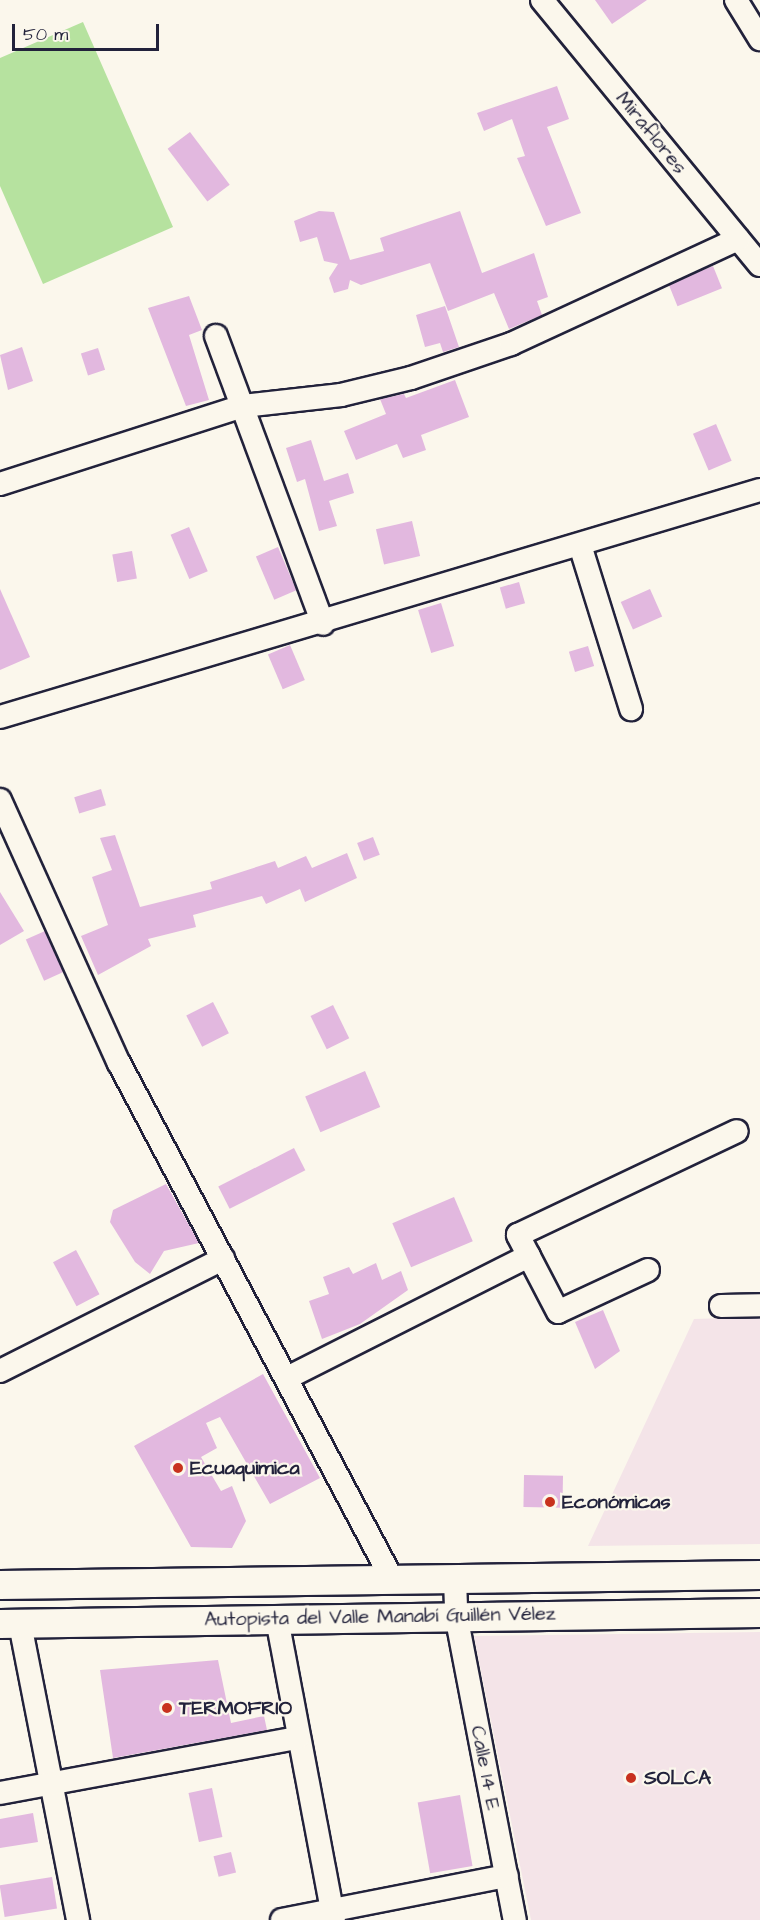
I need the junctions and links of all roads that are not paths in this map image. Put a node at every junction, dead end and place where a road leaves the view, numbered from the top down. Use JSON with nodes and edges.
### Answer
{"nodes":[{"id":1,"x":542,"y":0,"type":"edge"},
{"id":2,"x":736,"y":0,"type":"edge"},
{"id":3,"x":760,"y":38,"type":"edge"},
{"id":4,"x":738,"y":238,"type":"junction"},
{"id":5,"x":760,"y":265,"type":"edge"},
{"id":6,"x":216,"y":336,"type":"dead end"},
{"id":7,"x":243,"y":406,"type":"junction"},
{"id":8,"x":0,"y":484,"type":"edge"},
{"id":9,"x":760,"y":490,"type":"edge"},
{"id":10,"x":580,"y":545,"type":"junction"},
{"id":11,"x":322,"y":624,"type":"junction"},
{"id":12,"x":631,"y":709,"type":"dead end"},
{"id":13,"x":0,"y":717,"type":"edge"},
{"id":14,"x":0,"y":800,"type":"edge"},
{"id":15,"x":737,"y":1131,"type":"dead end"},
{"id":16,"x":528,"y":1257,"type":"junction"},
{"id":17,"x":223,"y":1259,"type":"junction"},
{"id":18,"x":648,"y":1270,"type":"dead end"},
{"id":19,"x":760,"y":1305,"type":"edge"},
{"id":20,"x":721,"y":1306,"type":"dead end"},
{"id":21,"x":0,"y":1371,"type":"edge"},
{"id":22,"x":287,"y":1378,"type":"junction"},
{"id":23,"x":760,"y":1575,"type":"edge"},
{"id":24,"x":392,"y":1579,"type":"junction"},
{"id":25,"x":455,"y":1579,"type":"junction"},
{"id":26,"x":0,"y":1586,"type":"edge"},
{"id":27,"x":760,"y":1613,"type":"edge"},
{"id":28,"x":456,"y":1615,"type":"junction"},
{"id":29,"x":277,"y":1619,"type":"junction"},
{"id":30,"x":10,"y":1624,"type":"edge"},
{"id":31,"x":298,"y":1738,"type":"junction"},
{"id":32,"x":50,"y":1783,"type":"junction"},
{"id":33,"x":0,"y":1793,"type":"edge"},
{"id":34,"x":507,"y":1876,"type":"junction"},
{"id":35,"x":333,"y":1915,"type":"edge"},
{"id":36,"x":78,"y":1920,"type":"edge"},
{"id":37,"x":282,"y":1920,"type":"edge"},
{"id":38,"x":515,"y":1920,"type":"edge"}],
"edges":[{"from":1,"to":4,"type":"street","name":"Miraflores"},
{"from":2,"to":3,"type":"street"},
{"from":4,"to":5,"type":"street","name":"Miraflores"},
{"from":4,"to":7,"type":"street"},
{"from":6,"to":7,"type":"street"},
{"from":7,"to":8,"type":"street"},
{"from":7,"to":11,"type":"street"},
{"from":9,"to":10,"type":"street"},
{"from":10,"to":11,"type":"street"},
{"from":10,"to":12,"type":"street"},
{"from":11,"to":13,"type":"street"},
{"from":14,"to":17,"type":"street"},
{"from":15,"to":16,"type":"street"},
{"from":16,"to":18,"type":"street"},
{"from":16,"to":22,"type":"street"},
{"from":17,"to":21,"type":"street"},
{"from":17,"to":22,"type":"street"},
{"from":19,"to":20,"type":"street"},
{"from":22,"to":24,"type":"street"},
{"from":23,"to":25,"type":"main road","name":"Autopista del Valle Manabí Guillén Vélez"},
{"from":24,"to":25,"type":"main road","name":"Autopista del Valle Manabí Guillén Vélez"},
{"from":24,"to":26,"type":"main road","name":"Autopista del Valle Manabí Guillén Vélez"},
{"from":25,"to":28,"type":"street","name":"Calle 14 E"},
{"from":27,"to":28,"type":"main road","name":"Autopista del Valle Manabí Guillén Vélez"},
{"from":28,"to":29,"type":"main road","name":"Autopista del Valle Manabí Guillén Vélez"},
{"from":28,"to":34,"type":"street","name":"Calle 14 E"},
{"from":29,"to":30,"type":"main road","name":"Autopista del Valle Manabí Guillén Vélez"},
{"from":29,"to":31,"type":"street"},
{"from":30,"to":32,"type":"street"},
{"from":31,"to":32,"type":"street"},
{"from":31,"to":35,"type":"street"},
{"from":32,"to":33,"type":"street"},
{"from":32,"to":36,"type":"street"},
{"from":34,"to":35,"type":"street"},
{"from":34,"to":38,"type":"street","name":"Calle 14 E"},
{"from":35,"to":37,"type":"street"}]}
